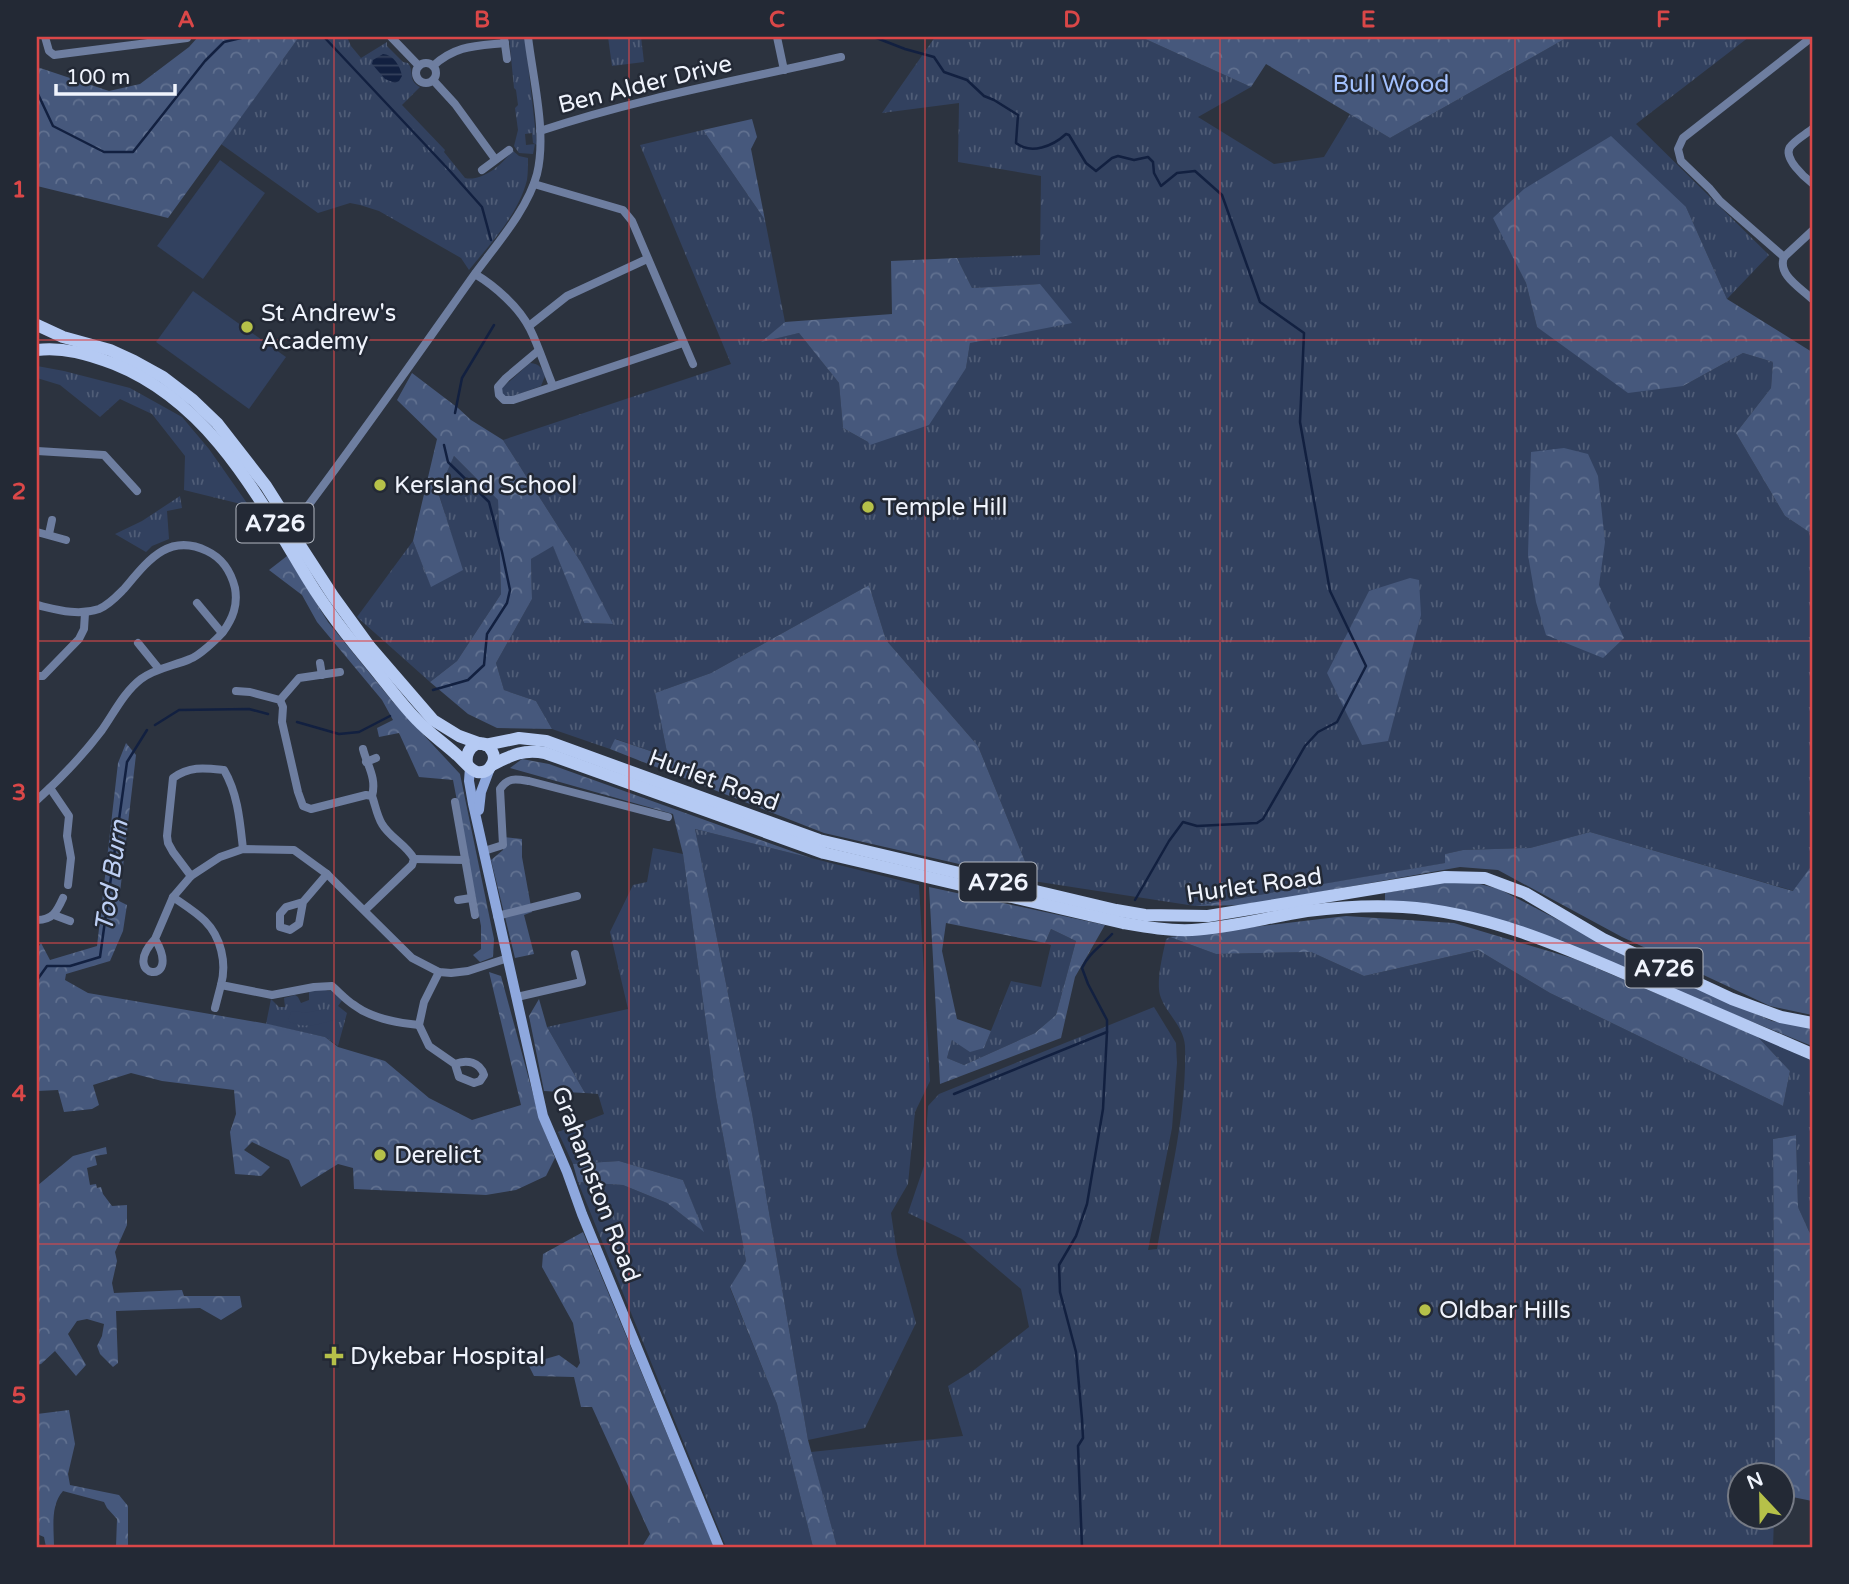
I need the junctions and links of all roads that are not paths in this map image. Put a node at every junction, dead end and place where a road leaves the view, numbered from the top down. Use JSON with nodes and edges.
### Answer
{"nodes":[{"id":1,"x":45,"y":37,"type":"edge"},
{"id":2,"x":391,"y":37,"type":"edge"},
{"id":3,"x":528,"y":37,"type":"edge"},
{"id":4,"x":778,"y":37,"type":"edge"},
{"id":5,"x":1812,"y":37,"type":"edge"},
{"id":6,"x":187,"y":38,"type":"edge"},
{"id":7,"x":504,"y":40,"type":"edge"},
{"id":8,"x":841,"y":57,"type":"dead end"},
{"id":9,"x":507,"y":59,"type":"dead end"},
{"id":10,"x":419,"y":66,"type":"junction"},
{"id":11,"x":433,"y":66,"type":"junction"},
{"id":12,"x":784,"y":70,"type":"junction"},
{"id":13,"x":433,"y":80,"type":"junction"},
{"id":14,"x":1812,"y":129,"type":"edge"},
{"id":15,"x":540,"y":131,"type":"junction"},
{"id":16,"x":509,"y":150,"type":"dead end"},
{"id":17,"x":495,"y":159,"type":"junction"},
{"id":18,"x":482,"y":170,"type":"dead end"},
{"id":19,"x":534,"y":184,"type":"junction"},
{"id":20,"x":1812,"y":184,"type":"edge"},
{"id":21,"x":1812,"y":230,"type":"edge"},
{"id":22,"x":1784,"y":257,"type":"junction"},
{"id":23,"x":647,"y":259,"type":"junction"},
{"id":24,"x":475,"y":274,"type":"junction"},
{"id":25,"x":1812,"y":299,"type":"edge"},
{"id":26,"x":37,"y":326,"type":"edge"},
{"id":27,"x":529,"y":326,"type":"junction"},
{"id":28,"x":37,"y":343,"type":"edge"},
{"id":29,"x":682,"y":343,"type":"junction"},
{"id":30,"x":37,"y":351,"type":"edge"},
{"id":31,"x":538,"y":351,"type":"junction"},
{"id":32,"x":693,"y":365,"type":"dead end"},
{"id":33,"x":553,"y":386,"type":"junction"},
{"id":34,"x":37,"y":451,"type":"edge"},
{"id":35,"x":137,"y":491,"type":"dead end"},
{"id":36,"x":52,"y":520,"type":"dead end"},
{"id":37,"x":292,"y":527,"type":"junction"},
{"id":38,"x":37,"y":532,"type":"edge"},
{"id":39,"x":49,"y":534,"type":"junction"},
{"id":40,"x":66,"y":540,"type":"dead end"},
{"id":41,"x":197,"y":603,"type":"dead end"},
{"id":42,"x":37,"y":605,"type":"edge"},
{"id":43,"x":85,"y":613,"type":"junction"},
{"id":44,"x":222,"y":633,"type":"junction"},
{"id":45,"x":138,"y":643,"type":"dead end"},
{"id":46,"x":320,"y":663,"type":"dead end"},
{"id":47,"x":159,"y":669,"type":"junction"},
{"id":48,"x":340,"y":672,"type":"dead end"},
{"id":49,"x":39,"y":674,"type":"edge"},
{"id":50,"x":322,"y":675,"type":"junction"},
{"id":51,"x":44,"y":688,"type":"dead end"},
{"id":52,"x":236,"y":691,"type":"dead end"},
{"id":53,"x":280,"y":700,"type":"junction"},
{"id":54,"x":483,"y":744,"type":"junction"},
{"id":55,"x":363,"y":749,"type":"dead end"},
{"id":56,"x":376,"y":758,"type":"dead end"},
{"id":57,"x":366,"y":762,"type":"junction"},
{"id":58,"x":468,"y":765,"type":"junction"},
{"id":59,"x":491,"y":766,"type":"junction"},
{"id":60,"x":50,"y":788,"type":"junction"},
{"id":61,"x":372,"y":796,"type":"junction"},
{"id":62,"x":37,"y":800,"type":"edge"},
{"id":63,"x":455,"y":802,"type":"dead end"},
{"id":64,"x":668,"y":817,"type":"dead end"},
{"id":65,"x":478,"y":823,"type":"junction"},
{"id":66,"x":243,"y":849,"type":"junction"},
{"id":67,"x":484,"y":851,"type":"junction"},
{"id":68,"x":59,"y":858,"type":"dead end"},
{"id":69,"x":71,"y":858,"type":"junction"},
{"id":70,"x":414,"y":859,"type":"junction"},
{"id":71,"x":465,"y":860,"type":"junction"},
{"id":72,"x":327,"y":874,"type":"junction"},
{"id":73,"x":191,"y":876,"type":"junction"},
{"id":74,"x":68,"y":885,"type":"dead end"},
{"id":75,"x":577,"y":896,"type":"dead end"},
{"id":76,"x":173,"y":897,"type":"junction"},
{"id":77,"x":64,"y":898,"type":"dead end"},
{"id":78,"x":471,"y":898,"type":"junction"},
{"id":79,"x":458,"y":900,"type":"dead end"},
{"id":80,"x":303,"y":902,"type":"dead end"},
{"id":81,"x":365,"y":910,"type":"junction"},
{"id":82,"x":54,"y":915,"type":"junction"},
{"id":83,"x":475,"y":915,"type":"dead end"},
{"id":84,"x":497,"y":916,"type":"junction"},
{"id":85,"x":37,"y":920,"type":"edge"},
{"id":86,"x":70,"y":921,"type":"dead end"},
{"id":87,"x":155,"y":939,"type":"dead end"},
{"id":88,"x":575,"y":954,"type":"dead end"},
{"id":89,"x":508,"y":958,"type":"junction"},
{"id":90,"x":439,"y":972,"type":"junction"},
{"id":91,"x":221,"y":985,"type":"junction"},
{"id":92,"x":517,"y":997,"type":"junction"},
{"id":93,"x":215,"y":1008,"type":"dead end"},
{"id":94,"x":1812,"y":1023,"type":"edge"},
{"id":95,"x":419,"y":1025,"type":"junction"},
{"id":96,"x":1812,"y":1054,"type":"edge"},
{"id":97,"x":455,"y":1064,"type":"dead end"},
{"id":98,"x":719,"y":1547,"type":"edge"}],
"edges":[{"from":1,"to":6,"type":"street"},
{"from":2,"to":10,"type":"street"},
{"from":3,"to":15,"type":"street"},
{"from":4,"to":12,"type":"street"},
{"from":5,"to":22,"type":"street"},
{"from":7,"to":9,"type":"street"},
{"from":7,"to":11,"type":"street"},
{"from":8,"to":12,"type":"street","name":"Ben Alder Drive"},
{"from":10,"to":11,"type":"street"},
{"from":10,"to":13,"type":"street"},
{"from":11,"to":13,"type":"street"},
{"from":12,"to":15,"type":"street","name":"Ben Alder Drive"},
{"from":13,"to":17,"type":"street"},
{"from":14,"to":20,"type":"street"},
{"from":15,"to":19,"type":"street"},
{"from":16,"to":17,"type":"street"},
{"from":17,"to":18,"type":"street"},
{"from":19,"to":23,"type":"street"},
{"from":19,"to":24,"type":"street"},
{"from":21,"to":22,"type":"street"},
{"from":22,"to":25,"type":"street"},
{"from":23,"to":27,"type":"street"},
{"from":23,"to":29,"type":"street"},
{"from":24,"to":27,"type":"street"},
{"from":24,"to":37,"type":"street"},
{"from":26,"to":28,"type":"main road"},
{"from":26,"to":37,"type":"main road","number":"A726"},
{"from":27,"to":31,"type":"street"},
{"from":29,"to":32,"type":"street"},
{"from":29,"to":33,"type":"street"},
{"from":30,"to":58,"type":"main road","number":"A726"},
{"from":31,"to":33,"type":"street"},
{"from":31,"to":33,"type":"street"},
{"from":34,"to":35,"type":"street"},
{"from":36,"to":39,"type":"street"},
{"from":37,"to":54,"type":"main road","number":"A726"},
{"from":38,"to":39,"type":"street"},
{"from":39,"to":40,"type":"street"},
{"from":41,"to":44,"type":"street"},
{"from":42,"to":43,"type":"street"},
{"from":43,"to":44,"type":"street"},
{"from":43,"to":49,"type":"street"},
{"from":44,"to":47,"type":"street"},
{"from":45,"to":47,"type":"street"},
{"from":46,"to":50,"type":"street"},
{"from":47,"to":60,"type":"street"},
{"from":48,"to":50,"type":"street"},
{"from":49,"to":51,"type":"street"},
{"from":50,"to":53,"type":"street"},
{"from":52,"to":53,"type":"street"},
{"from":53,"to":61,"type":"street"},
{"from":54,"to":58,"type":"main road"},
{"from":54,"to":59,"type":"main road"},
{"from":54,"to":94,"type":"main road","name":"Hurlet Road","number":"A726"},
{"from":55,"to":57,"type":"street"},
{"from":56,"to":57,"type":"street"},
{"from":57,"to":61,"type":"street"},
{"from":58,"to":59,"type":"main road"},
{"from":58,"to":65,"type":"main road","name":"Grahamston Road"},
{"from":59,"to":65,"type":"main road","name":"Grahamston Road"},
{"from":59,"to":96,"type":"main road","name":"Hurlet Road","number":"A726"},
{"from":60,"to":62,"type":"street"},
{"from":60,"to":69,"type":"street"},
{"from":61,"to":70,"type":"street"},
{"from":63,"to":71,"type":"street"},
{"from":64,"to":67,"type":"street"},
{"from":65,"to":67,"type":"main road","name":"Grahamston Road"},
{"from":66,"to":72,"type":"street"},
{"from":66,"to":73,"type":"street"},
{"from":66,"to":73,"type":"street"},
{"from":67,"to":84,"type":"main road","name":"Grahamston Road"},
{"from":68,"to":69,"type":"street"},
{"from":69,"to":74,"type":"street"},
{"from":70,"to":71,"type":"street"},
{"from":70,"to":81,"type":"street"},
{"from":71,"to":78,"type":"street"},
{"from":72,"to":80,"type":"street"},
{"from":72,"to":81,"type":"street"},
{"from":73,"to":76,"type":"street"},
{"from":75,"to":84,"type":"street"},
{"from":76,"to":87,"type":"street"},
{"from":76,"to":91,"type":"street"},
{"from":77,"to":82,"type":"street"},
{"from":78,"to":79,"type":"street"},
{"from":78,"to":83,"type":"street"},
{"from":81,"to":90,"type":"street"},
{"from":82,"to":85,"type":"street"},
{"from":82,"to":86,"type":"street"},
{"from":84,"to":89,"type":"main road","name":"Grahamston Road"},
{"from":88,"to":92,"type":"street"},
{"from":89,"to":90,"type":"street"},
{"from":89,"to":92,"type":"main road","name":"Grahamston Road"},
{"from":90,"to":95,"type":"street"},
{"from":91,"to":93,"type":"street"},
{"from":91,"to":95,"type":"street"},
{"from":92,"to":98,"type":"main road","name":"Grahamston Road"},
{"from":95,"to":97,"type":"street"}]}
